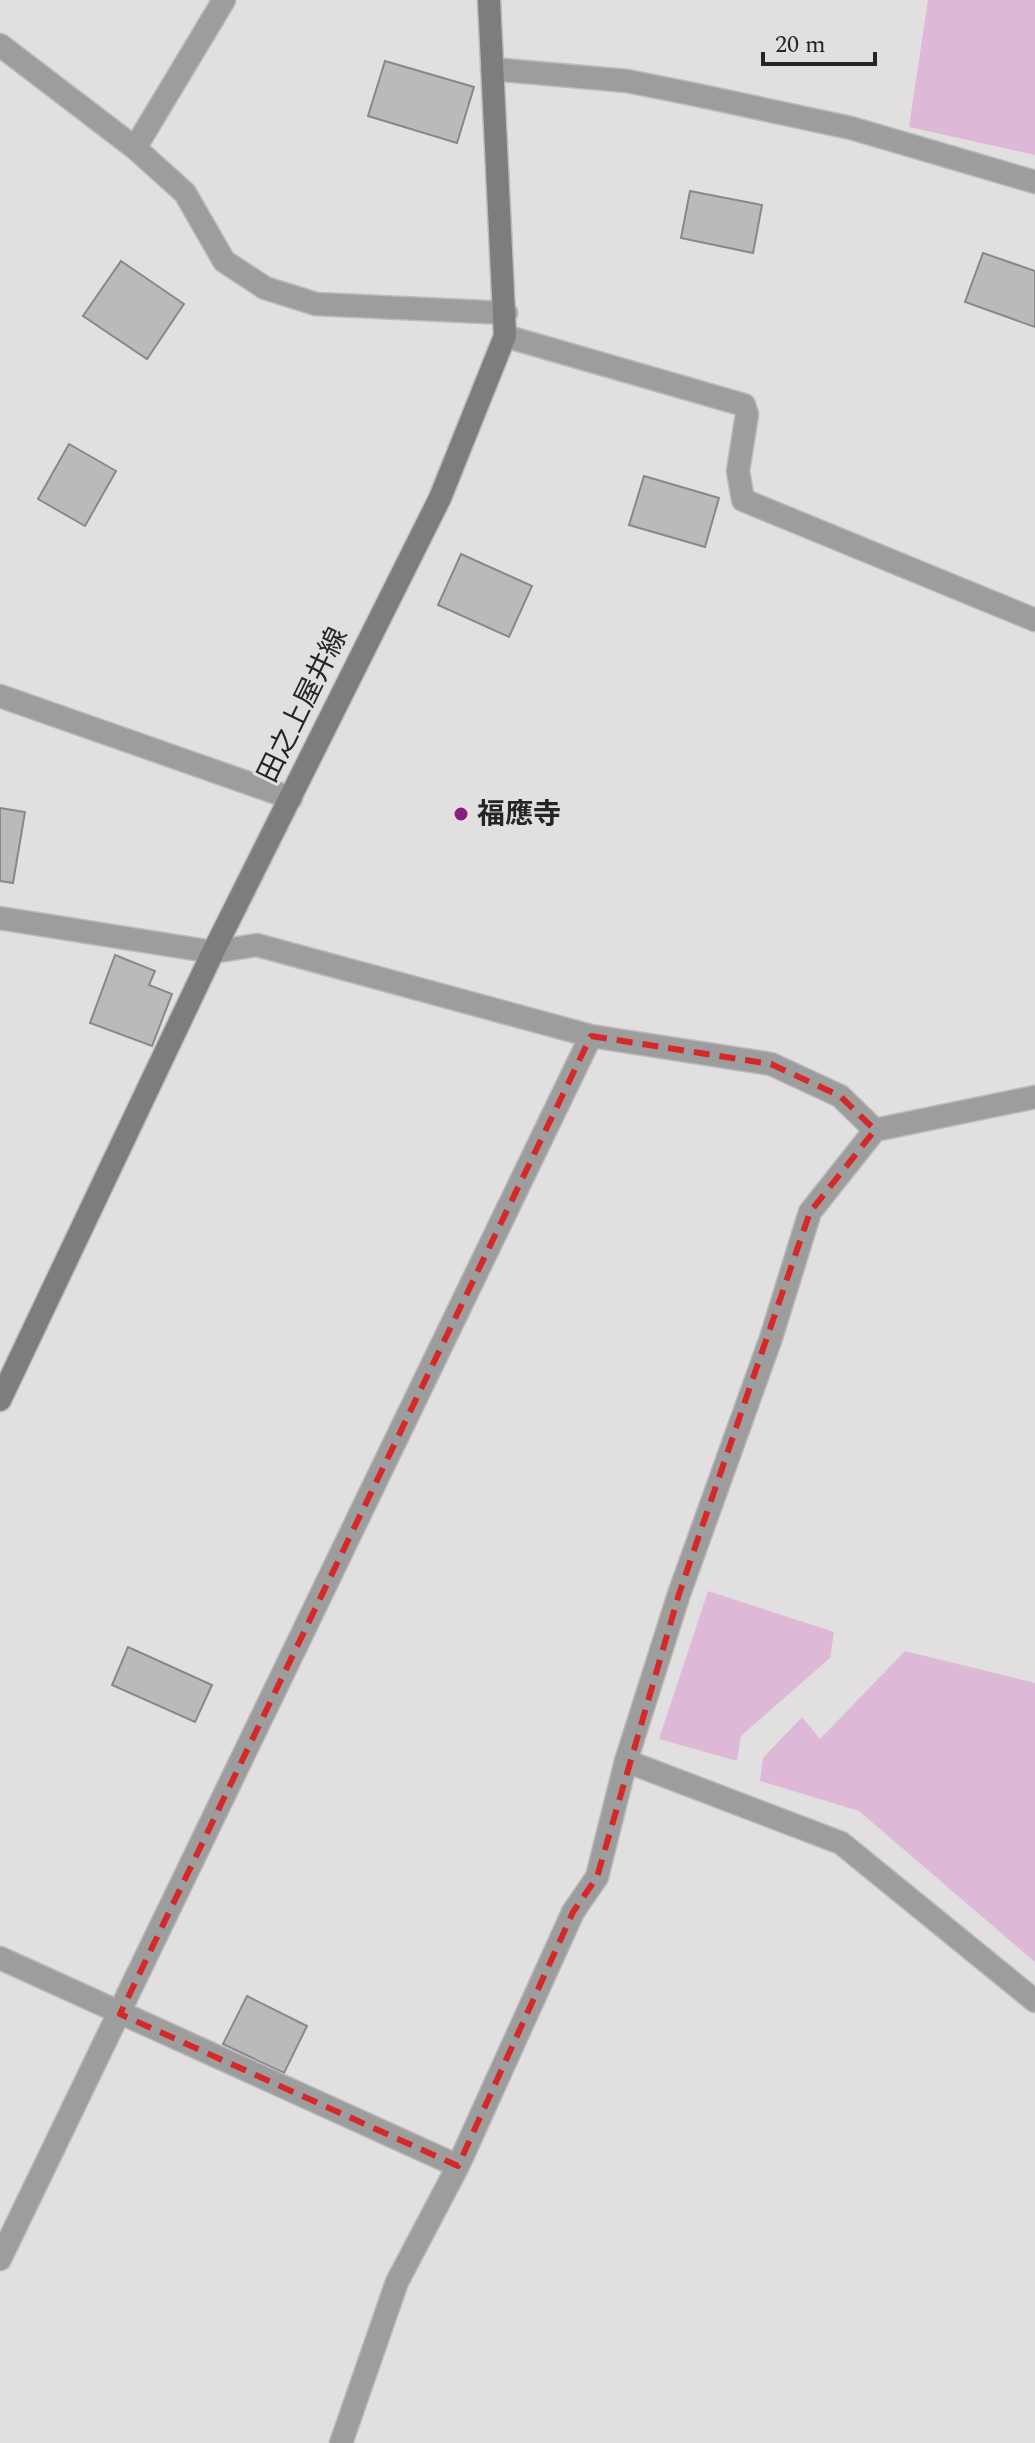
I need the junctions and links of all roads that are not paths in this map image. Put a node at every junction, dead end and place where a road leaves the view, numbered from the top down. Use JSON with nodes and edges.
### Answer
{"nodes":[{"id":1,"x":224,"y":0,"type":"edge"},
{"id":2,"x":486,"y":1,"type":"edge"},
{"id":3,"x":0,"y":45,"type":"edge"},
{"id":4,"x":492,"y":69,"type":"junction"},
{"id":5,"x":135,"y":148,"type":"junction"},
{"id":6,"x":1035,"y":182,"type":"edge"},
{"id":7,"x":506,"y":313,"type":"junction"},
{"id":8,"x":505,"y":336,"type":"junction"},
{"id":9,"x":1035,"y":620,"type":"edge"},
{"id":10,"x":0,"y":696,"type":"edge"},
{"id":11,"x":291,"y":798,"type":"junction"},
{"id":12,"x":0,"y":918,"type":"edge"},
{"id":13,"x":213,"y":952,"type":"junction"},
{"id":14,"x":591,"y":1036,"type":"junction"},
{"id":15,"x":1035,"y":1097,"type":"edge"},
{"id":16,"x":875,"y":1130,"type":"junction"},
{"id":17,"x":0,"y":1400,"type":"edge"},
{"id":18,"x":626,"y":1761,"type":"junction"},
{"id":19,"x":0,"y":1958,"type":"edge"},
{"id":20,"x":1035,"y":2001,"type":"edge"},
{"id":21,"x":120,"y":2014,"type":"junction"},
{"id":22,"x":458,"y":2166,"type":"junction"},
{"id":23,"x":0,"y":2259,"type":"edge"},
{"id":24,"x":341,"y":2443,"type":"edge"}],
"edges":[{"from":1,"to":5,"type":"street"},
{"from":2,"to":4,"type":"main road","name":"田之上屋井線"},
{"from":3,"to":5,"type":"street"},
{"from":4,"to":6,"type":"street"},
{"from":4,"to":7,"type":"main road","name":"田之上屋井線"},
{"from":5,"to":7,"type":"street"},
{"from":7,"to":8,"type":"main road","name":"田之上屋井線"},
{"from":8,"to":9,"type":"street"},
{"from":8,"to":11,"type":"main road","name":"田之上屋井線"},
{"from":10,"to":11,"type":"street"},
{"from":11,"to":13,"type":"main road","name":"田之上屋井線"},
{"from":12,"to":13,"type":"street"},
{"from":13,"to":14,"type":"street"},
{"from":13,"to":17,"type":"main road","name":"田之上屋井線"},
{"from":14,"to":16,"type":"street"},
{"from":14,"to":21,"type":"street"},
{"from":15,"to":16,"type":"street"},
{"from":16,"to":18,"type":"street"},
{"from":18,"to":20,"type":"street"},
{"from":18,"to":22,"type":"street"},
{"from":19,"to":21,"type":"street"},
{"from":21,"to":22,"type":"street"},
{"from":21,"to":23,"type":"street"},
{"from":22,"to":24,"type":"street"}]}
